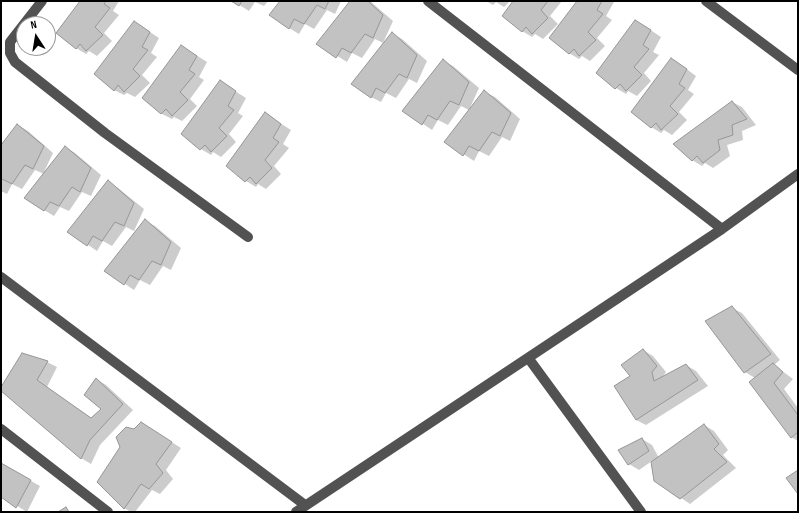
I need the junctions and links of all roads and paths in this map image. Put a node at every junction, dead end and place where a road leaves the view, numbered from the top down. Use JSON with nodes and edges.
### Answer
{"nodes":[{"id":1,"x":42,"y":1,"type":"edge"},
{"id":2,"x":428,"y":1,"type":"edge"},
{"id":3,"x":706,"y":1,"type":"edge"},
{"id":4,"x":798,"y":70,"type":"edge"},
{"id":5,"x":798,"y":174,"type":"edge"},
{"id":6,"x":722,"y":229,"type":"junction"},
{"id":7,"x":248,"y":237,"type":"dead end"},
{"id":8,"x":1,"y":277,"type":"edge"},
{"id":9,"x":529,"y":359,"type":"junction"},
{"id":10,"x":1,"y":429,"type":"edge"},
{"id":11,"x":305,"y":505,"type":"junction"},
{"id":12,"x":108,"y":512,"type":"edge"},
{"id":13,"x":296,"y":512,"type":"edge"},
{"id":14,"x":641,"y":512,"type":"edge"}],
"edges":[{"from":1,"to":7,"type":"street"},
{"from":2,"to":6,"type":"street"},
{"from":3,"to":4,"type":"street"},
{"from":5,"to":6,"type":"street"},
{"from":6,"to":9,"type":"street"},
{"from":8,"to":11,"type":"street"},
{"from":9,"to":11,"type":"street"},
{"from":9,"to":14,"type":"street"},
{"from":10,"to":12,"type":"street"},
{"from":11,"to":13,"type":"street"}]}
